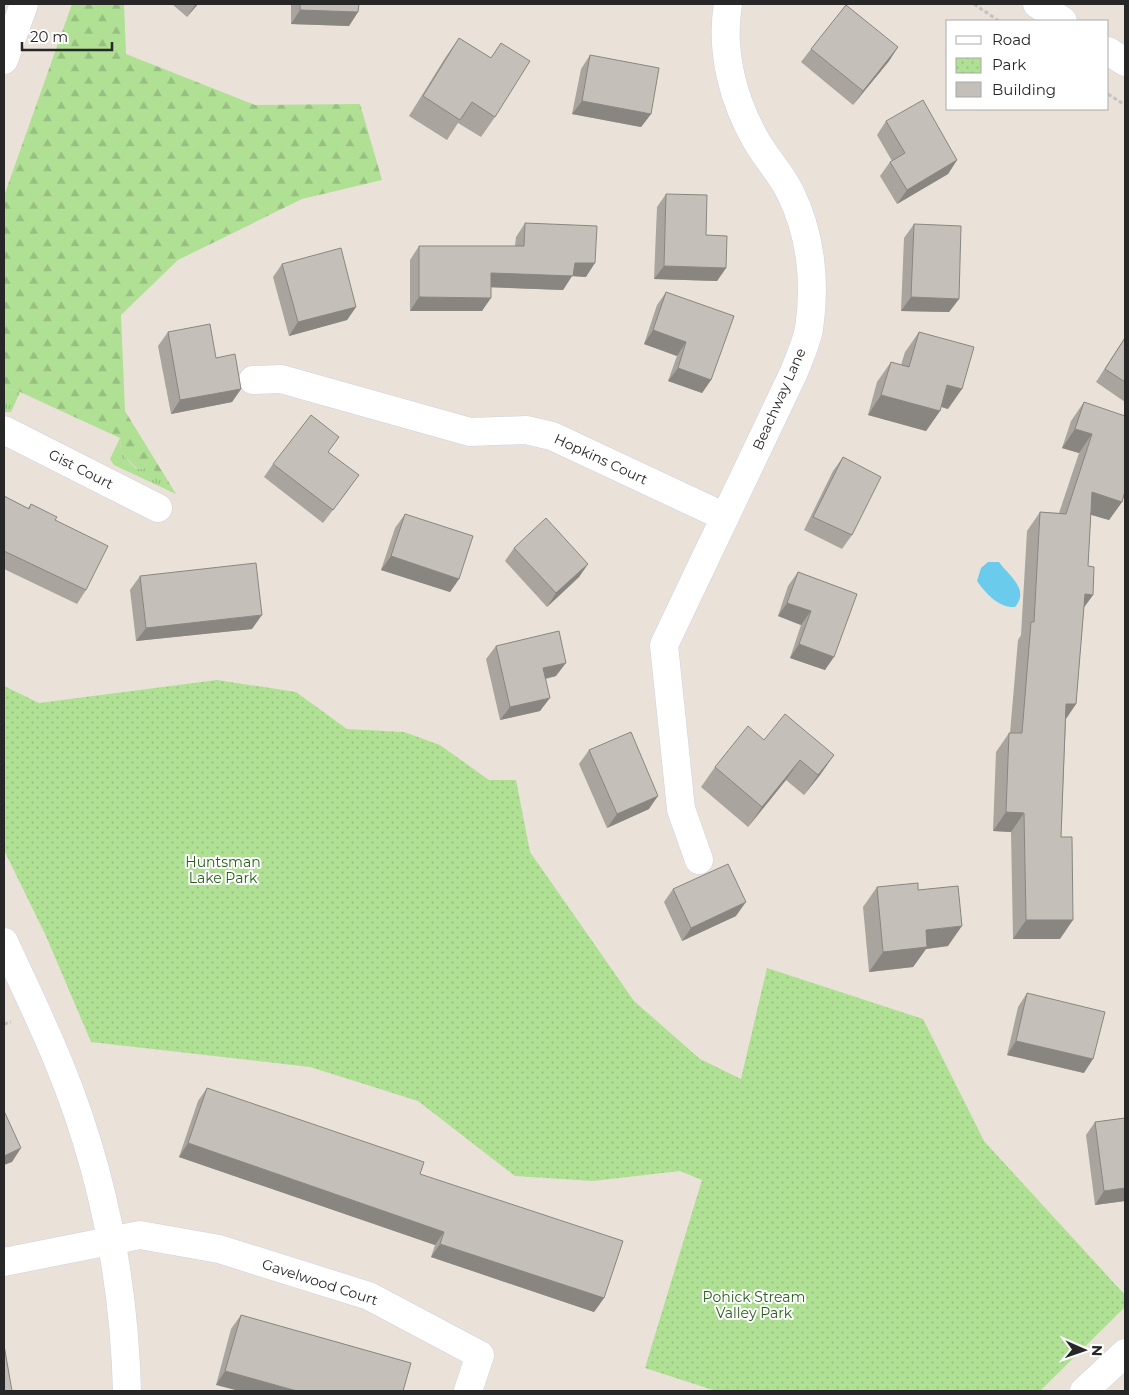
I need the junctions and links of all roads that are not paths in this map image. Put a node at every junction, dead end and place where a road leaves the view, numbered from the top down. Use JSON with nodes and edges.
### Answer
{"nodes":[{"id":1,"x":24,"y":4,"type":"edge"},
{"id":2,"x":728,"y":4,"type":"edge"},
{"id":3,"x":1037,"y":4,"type":"edge"},
{"id":4,"x":1061,"y":20,"type":"edge"},
{"id":5,"x":1109,"y":52,"type":"edge"},
{"id":6,"x":4,"y":60,"type":"edge"},
{"id":7,"x":1125,"y":62,"type":"edge"},
{"id":8,"x":253,"y":380,"type":"dead end"},
{"id":9,"x":4,"y":430,"type":"edge"},
{"id":10,"x":158,"y":508,"type":"dead end"},
{"id":11,"x":725,"y":517,"type":"junction"},
{"id":12,"x":698,"y":860,"type":"dead end"},
{"id":13,"x":4,"y":942,"type":"edge"},
{"id":14,"x":112,"y":1240,"type":"junction"},
{"id":15,"x":4,"y":1262,"type":"edge"},
{"id":16,"x":1125,"y":1353,"type":"edge"},
{"id":17,"x":127,"y":1391,"type":"edge"},
{"id":18,"x":468,"y":1391,"type":"edge"},
{"id":19,"x":1084,"y":1391,"type":"edge"}],
"edges":[{"from":1,"to":6,"type":"street"},
{"from":2,"to":11,"type":"street","name":"Beachway Lane"},
{"from":3,"to":4,"type":"street"},
{"from":5,"to":7,"type":"street"},
{"from":8,"to":11,"type":"street","name":"Hopkins Court"},
{"from":9,"to":10,"type":"street","name":"Gist Court"},
{"from":11,"to":12,"type":"street","name":"Beachway Lane"},
{"from":13,"to":14,"type":"street"},
{"from":14,"to":15,"type":"street"},
{"from":14,"to":17,"type":"street"},
{"from":14,"to":18,"type":"street","name":"Gavelwood Court"},
{"from":16,"to":19,"type":"street"}]}
